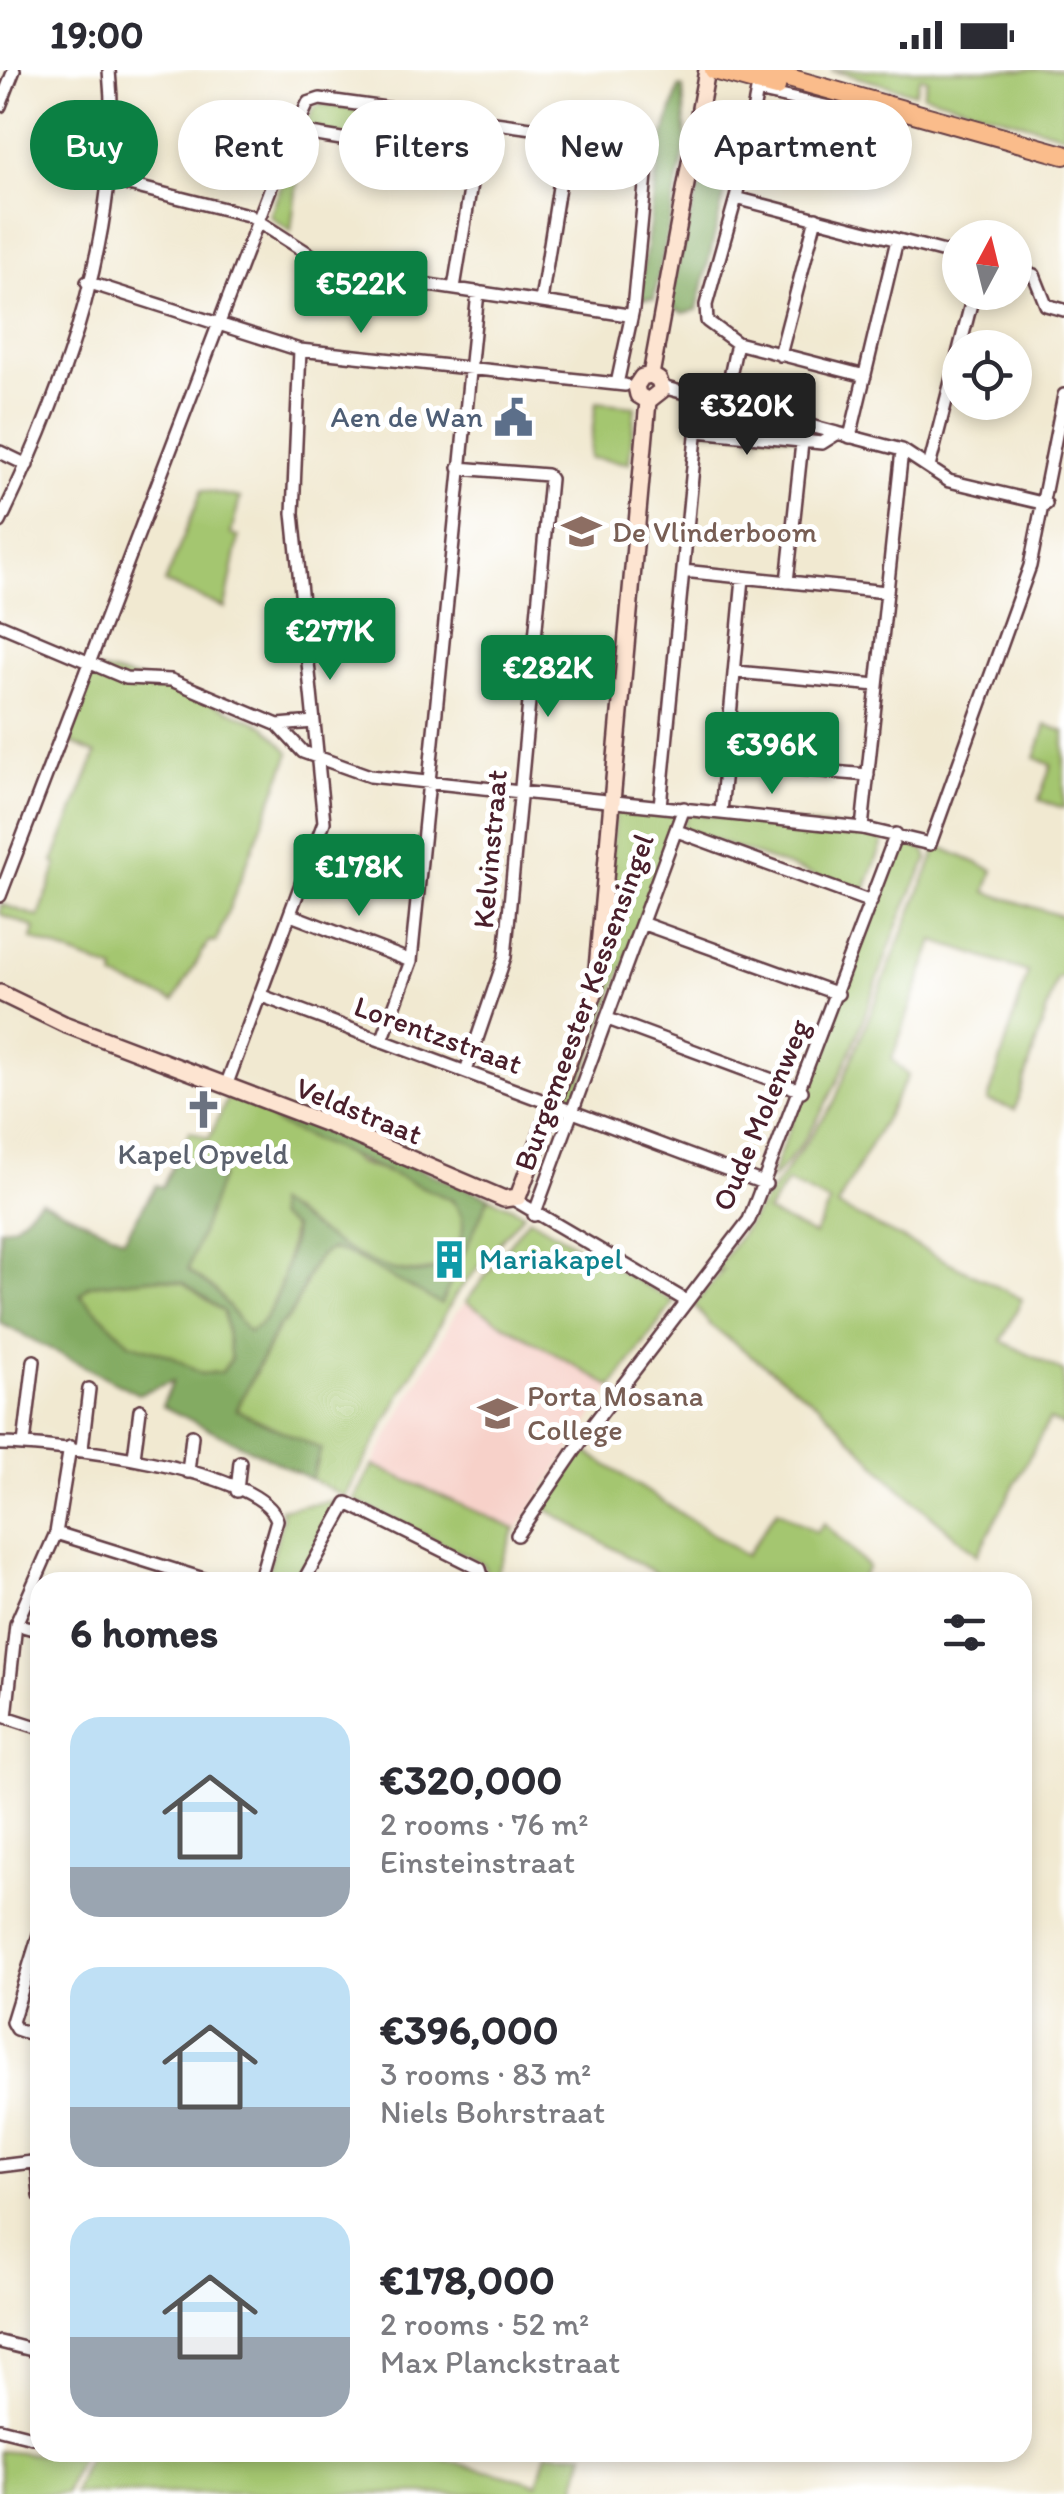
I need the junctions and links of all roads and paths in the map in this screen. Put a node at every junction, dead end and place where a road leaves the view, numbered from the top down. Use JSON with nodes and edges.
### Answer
{"nodes":[{"id":1,"x":14,"y":70,"type":"edge"},
{"id":2,"x":108,"y":70,"type":"edge"},
{"id":3,"x":714,"y":70,"type":"edge"},
{"id":4,"x":760,"y":70,"type":"edge"},
{"id":5,"x":780,"y":91,"type":"junction"},
{"id":6,"x":858,"y":98,"type":"junction"},
{"id":7,"x":109,"y":100,"type":"edge"},
{"id":8,"x":814,"y":100,"type":"edge"},
{"id":9,"x":866,"y":100,"type":"edge"},
{"id":10,"x":0,"y":106,"type":"edge"},
{"id":11,"x":912,"y":112,"type":"edge"},
{"id":12,"x":1064,"y":154,"type":"edge"},
{"id":13,"x":108,"y":190,"type":"edge"},
{"id":14,"x":152,"y":190,"type":"edge"},
{"id":15,"x":270,"y":190,"type":"edge"},
{"id":16,"x":469,"y":190,"type":"edge"},
{"id":17,"x":559,"y":190,"type":"edge"},
{"id":18,"x":645,"y":190,"type":"edge"},
{"id":19,"x":736,"y":198,"type":"junction"},
{"id":20,"x":816,"y":218,"type":"junction"},
{"id":21,"x":258,"y":220,"type":"junction"},
{"id":22,"x":897,"y":240,"type":"junction"},
{"id":23,"x":942,"y":251,"type":"edge"},
{"id":24,"x":1032,"y":274,"type":"edge"},
{"id":25,"x":87,"y":282,"type":"junction"},
{"id":26,"x":454,"y":288,"type":"junction"},
{"id":27,"x":478,"y":292,"type":"junction"},
{"id":28,"x":541,"y":302,"type":"junction"},
{"id":29,"x":969,"y":310,"type":"edge"},
{"id":30,"x":1064,"y":310,"type":"edge"},
{"id":31,"x":628,"y":315,"type":"junction"},
{"id":32,"x":219,"y":324,"type":"junction"},
{"id":33,"x":737,"y":344,"type":"junction"},
{"id":34,"x":300,"y":350,"type":"junction"},
{"id":35,"x":780,"y":355,"type":"junction"},
{"id":36,"x":468,"y":367,"type":"junction"},
{"id":37,"x":866,"y":376,"type":"junction"},
{"id":38,"x":656,"y":381,"type":"junction"},
{"id":39,"x":618,"y":384,"type":"junction"},
{"id":40,"x":636,"y":386,"type":"junction"},
{"id":41,"x":1064,"y":395,"type":"edge"},
{"id":42,"x":700,"y":396,"type":"junction"},
{"id":43,"x":648,"y":400,"type":"junction"},
{"id":44,"x":725,"y":402,"type":"junction"},
{"id":45,"x":696,"y":431,"type":"junction"},
{"id":46,"x":844,"y":435,"type":"junction"},
{"id":47,"x":802,"y":443,"type":"junction"},
{"id":48,"x":902,"y":450,"type":"junction"},
{"id":49,"x":0,"y":452,"type":"edge"},
{"id":50,"x":28,"y":464,"type":"junction"},
{"id":51,"x":928,"y":467,"type":"junction"},
{"id":52,"x":458,"y":468,"type":"junction"},
{"id":53,"x":1046,"y":504,"type":"junction"},
{"id":54,"x":0,"y":522,"type":"edge"},
{"id":55,"x":683,"y":571,"type":"junction"},
{"id":56,"x":744,"y":578,"type":"junction"},
{"id":57,"x":787,"y":582,"type":"junction"},
{"id":58,"x":886,"y":592,"type":"junction"},
{"id":59,"x":0,"y":625,"type":"edge"},
{"id":60,"x":89,"y":664,"type":"junction"},
{"id":61,"x":736,"y":672,"type":"junction"},
{"id":62,"x":877,"y":685,"type":"junction"},
{"id":63,"x":314,"y":722,"type":"junction"},
{"id":64,"x":278,"y":725,"type":"junction"},
{"id":65,"x":319,"y":758,"type":"junction"},
{"id":66,"x":727,"y":763,"type":"junction"},
{"id":67,"x":868,"y":776,"type":"junction"},
{"id":68,"x":428,"y":781,"type":"junction"},
{"id":69,"x":520,"y":791,"type":"junction"},
{"id":70,"x":613,"y":801,"type":"junction"},
{"id":71,"x":660,"y":806,"type":"junction"},
{"id":72,"x":684,"y":808,"type":"junction"},
{"id":73,"x":721,"y":812,"type":"junction"},
{"id":74,"x":862,"y":828,"type":"junction"},
{"id":75,"x":678,"y":831,"type":"junction"},
{"id":76,"x":896,"y":834,"type":"junction"},
{"id":77,"x":0,"y":896,"type":"edge"},
{"id":78,"x":871,"y":902,"type":"junction"},
{"id":79,"x":291,"y":915,"type":"junction"},
{"id":80,"x":644,"y":924,"type":"junction"},
{"id":81,"x":411,"y":961,"type":"junction"},
{"id":82,"x":0,"y":993,"type":"edge"},
{"id":83,"x":838,"y":994,"type":"junction"},
{"id":84,"x":262,"y":996,"type":"junction"},
{"id":85,"x":608,"y":1019,"type":"junction"},
{"id":86,"x":382,"y":1041,"type":"junction"},
{"id":87,"x":466,"y":1071,"type":"junction"},
{"id":88,"x":226,"y":1086,"type":"junction"},
{"id":89,"x":802,"y":1091,"type":"junction"},
{"id":90,"x":556,"y":1104,"type":"junction"},
{"id":91,"x":574,"y":1111,"type":"junction"},
{"id":92,"x":766,"y":1184,"type":"junction"},
{"id":93,"x":514,"y":1199,"type":"junction"},
{"id":94,"x":534,"y":1215,"type":"junction"},
{"id":95,"x":686,"y":1300,"type":"junction"},
{"id":96,"x":34,"y":1362,"type":"dead end"},
{"id":97,"x":88,"y":1389,"type":"dead end"},
{"id":98,"x":140,"y":1410,"type":"dead end"},
{"id":99,"x":192,"y":1436,"type":"dead end"},
{"id":100,"x":0,"y":1444,"type":"edge"},
{"id":101,"x":24,"y":1444,"type":"junction"},
{"id":102,"x":76,"y":1448,"type":"junction"},
{"id":103,"x":134,"y":1457,"type":"junction"},
{"id":104,"x":240,"y":1462,"type":"dead end"},
{"id":105,"x":188,"y":1472,"type":"junction"},
{"id":106,"x":237,"y":1491,"type":"junction"},
{"id":107,"x":56,"y":1534,"type":"junction"},
{"id":108,"x":518,"y":1535,"type":"dead end"},
{"id":109,"x":39,"y":1572,"type":"edge"},
{"id":110,"x":180,"y":1572,"type":"edge"},
{"id":111,"x":261,"y":1572,"type":"edge"},
{"id":112,"x":309,"y":1572,"type":"edge"},
{"id":113,"x":481,"y":1572,"type":"edge"},
{"id":114,"x":30,"y":1592,"type":"edge"},
{"id":115,"x":16,"y":1624,"type":"junction"},
{"id":116,"x":30,"y":1628,"type":"edge"},
{"id":117,"x":30,"y":1725,"type":"edge"},
{"id":118,"x":30,"y":1965,"type":"edge"},
{"id":119,"x":30,"y":2034,"type":"edge"},
{"id":120,"x":30,"y":2162,"type":"edge"},
{"id":121,"x":0,"y":2166,"type":"edge"},
{"id":122,"x":0,"y":2342,"type":"edge"},
{"id":123,"x":30,"y":2350,"type":"edge"},
{"id":124,"x":0,"y":2429,"type":"edge"},
{"id":125,"x":30,"y":2437,"type":"edge"}],
"edges":[{"from":1,"to":10,"type":"street"},
{"from":2,"to":7,"type":"street"},
{"from":3,"to":5,"type":"main road"},
{"from":3,"to":38,"type":"street"},
{"from":4,"to":6,"type":"main road"},
{"from":5,"to":6,"type":"main road"},
{"from":5,"to":8,"type":"street"},
{"from":5,"to":19,"type":"street"},
{"from":6,"to":9,"type":"main road"},
{"from":11,"to":12,"type":"main road"},
{"from":13,"to":25,"type":"street"},
{"from":14,"to":21,"type":"street"},
{"from":15,"to":21,"type":"street"},
{"from":16,"to":26,"type":"street"},
{"from":17,"to":28,"type":"street"},
{"from":18,"to":31,"type":"street"},
{"from":19,"to":20,"type":"street"},
{"from":19,"to":33,"type":"street"},
{"from":20,"to":22,"type":"street"},
{"from":20,"to":35,"type":"street"},
{"from":21,"to":26,"type":"street"},
{"from":21,"to":32,"type":"street"},
{"from":22,"to":23,"type":"street"},
{"from":22,"to":37,"type":"street"},
{"from":24,"to":30,"type":"street"},
{"from":25,"to":32,"type":"street"},
{"from":25,"to":50,"type":"street"},
{"from":26,"to":27,"type":"street"},
{"from":27,"to":28,"type":"street"},
{"from":27,"to":36,"type":"street"},
{"from":28,"to":31,"type":"street"},
{"from":29,"to":51,"type":"street"},
{"from":31,"to":39,"type":"street"},
{"from":32,"to":34,"type":"street"},
{"from":32,"to":60,"type":"street"},
{"from":33,"to":35,"type":"street"},
{"from":33,"to":44,"type":"street"},
{"from":34,"to":36,"type":"street"},
{"from":34,"to":63,"type":"street"},
{"from":35,"to":37,"type":"street"},
{"from":36,"to":39,"type":"street"},
{"from":36,"to":52,"type":"street"},
{"from":37,"to":46,"type":"street"},
{"from":38,"to":40,"type":"street"},
{"from":38,"to":42,"type":"street"},
{"from":38,"to":43,"type":"street"},
{"from":39,"to":40,"type":"street"},
{"from":40,"to":43,"type":"street"},
{"from":41,"to":53,"type":"street"},
{"from":42,"to":44,"type":"street"},
{"from":42,"to":45,"type":"street"},
{"from":43,"to":70,"type":"street","name":"Burgemeester Kessensingel"},
{"from":44,"to":46,"type":"street"},
{"from":45,"to":47,"type":"street"},
{"from":45,"to":55,"type":"street"},
{"from":46,"to":47,"type":"street"},
{"from":46,"to":48,"type":"street"},
{"from":47,"to":57,"type":"street"},
{"from":48,"to":51,"type":"street"},
{"from":48,"to":58,"type":"street"},
{"from":49,"to":50,"type":"street"},
{"from":50,"to":54,"type":"street"},
{"from":51,"to":53,"type":"street"},
{"from":52,"to":68,"type":"street"},
{"from":52,"to":69,"type":"street","name":"Kelvinstraat"},
{"from":53,"to":76,"type":"street"},
{"from":55,"to":56,"type":"street"},
{"from":55,"to":71,"type":"street"},
{"from":56,"to":57,"type":"street"},
{"from":56,"to":61,"type":"street"},
{"from":57,"to":58,"type":"street"},
{"from":58,"to":62,"type":"street"},
{"from":59,"to":60,"type":"street"},
{"from":60,"to":64,"type":"street"},
{"from":60,"to":77,"type":"street"},
{"from":61,"to":62,"type":"street"},
{"from":61,"to":66,"type":"street"},
{"from":62,"to":67,"type":"street"},
{"from":63,"to":64,"type":"street"},
{"from":63,"to":65,"type":"street"},
{"from":64,"to":65,"type":"street"},
{"from":65,"to":68,"type":"street"},
{"from":65,"to":79,"type":"street"},
{"from":66,"to":67,"type":"street"},
{"from":66,"to":73,"type":"street"},
{"from":67,"to":74,"type":"street"},
{"from":68,"to":69,"type":"street"},
{"from":68,"to":81,"type":"street"},
{"from":69,"to":70,"type":"street"},
{"from":69,"to":87,"type":"street","name":"Kelvinstraat"},
{"from":70,"to":71,"type":"street"},
{"from":70,"to":90,"type":"street","name":"Burgemeester Kessensingel"},
{"from":71,"to":72,"type":"street"},
{"from":72,"to":73,"type":"street"},
{"from":72,"to":75,"type":"street","name":"Burgemeester Kessensingel"},
{"from":73,"to":74,"type":"street"},
{"from":74,"to":76,"type":"street"},
{"from":75,"to":78,"type":"street"},
{"from":75,"to":80,"type":"street","name":"Burgemeester Kessensingel"},
{"from":76,"to":78,"type":"street","name":"Oude Molenweg"},
{"from":78,"to":83,"type":"street","name":"Oude Molenweg"},
{"from":79,"to":81,"type":"street"},
{"from":79,"to":84,"type":"street"},
{"from":80,"to":83,"type":"street"},
{"from":80,"to":85,"type":"street","name":"Burgemeester Kessensingel"},
{"from":81,"to":86,"type":"street"},
{"from":82,"to":88,"type":"street","name":"Veldstraat"},
{"from":83,"to":89,"type":"street","name":"Oude Molenweg"},
{"from":84,"to":86,"type":"street","name":"Lorentzstraat"},
{"from":84,"to":88,"type":"street"},
{"from":85,"to":89,"type":"street"},
{"from":85,"to":91,"type":"street","name":"Burgemeester Kessensingel"},
{"from":86,"to":87,"type":"street","name":"Lorentzstraat"},
{"from":87,"to":90,"type":"street","name":"Lorentzstraat"},
{"from":88,"to":93,"type":"street","name":"Veldstraat"},
{"from":89,"to":92,"type":"street","name":"Oude Molenweg"},
{"from":90,"to":91,"type":"street","name":"Lorentzstraat"},
{"from":90,"to":93,"type":"street","name":"Burgemeester Kessensingel"},
{"from":91,"to":92,"type":"street","name":"Lorentzstraat"},
{"from":91,"to":94,"type":"street","name":"Burgemeester Kessensingel"},
{"from":92,"to":95,"type":"street","name":"Oude Molenweg"},
{"from":93,"to":94,"type":"street","name":"Veldstraat"},
{"from":94,"to":95,"type":"street","name":"Veldstraat"},
{"from":95,"to":108,"type":"street","name":"Oude Molenweg"},
{"from":96,"to":101,"type":"street"},
{"from":97,"to":102,"type":"street"},
{"from":98,"to":103,"type":"street"},
{"from":99,"to":105,"type":"street"},
{"from":100,"to":101,"type":"street"},
{"from":101,"to":102,"type":"street"},
{"from":102,"to":103,"type":"street"},
{"from":102,"to":107,"type":"street"},
{"from":103,"to":105,"type":"street"},
{"from":104,"to":106,"type":"street"},
{"from":105,"to":106,"type":"street"},
{"from":106,"to":111,"type":"street"},
{"from":107,"to":109,"type":"street"},
{"from":107,"to":110,"type":"street"},
{"from":112,"to":113,"type":"street"},
{"from":114,"to":115,"type":"street"},
{"from":115,"to":116,"type":"street"},
{"from":115,"to":117,"type":"street"},
{"from":118,"to":119,"type":"street"},
{"from":120,"to":121,"type":"street"},
{"from":122,"to":123,"type":"street"},
{"from":124,"to":125,"type":"street"}]}
